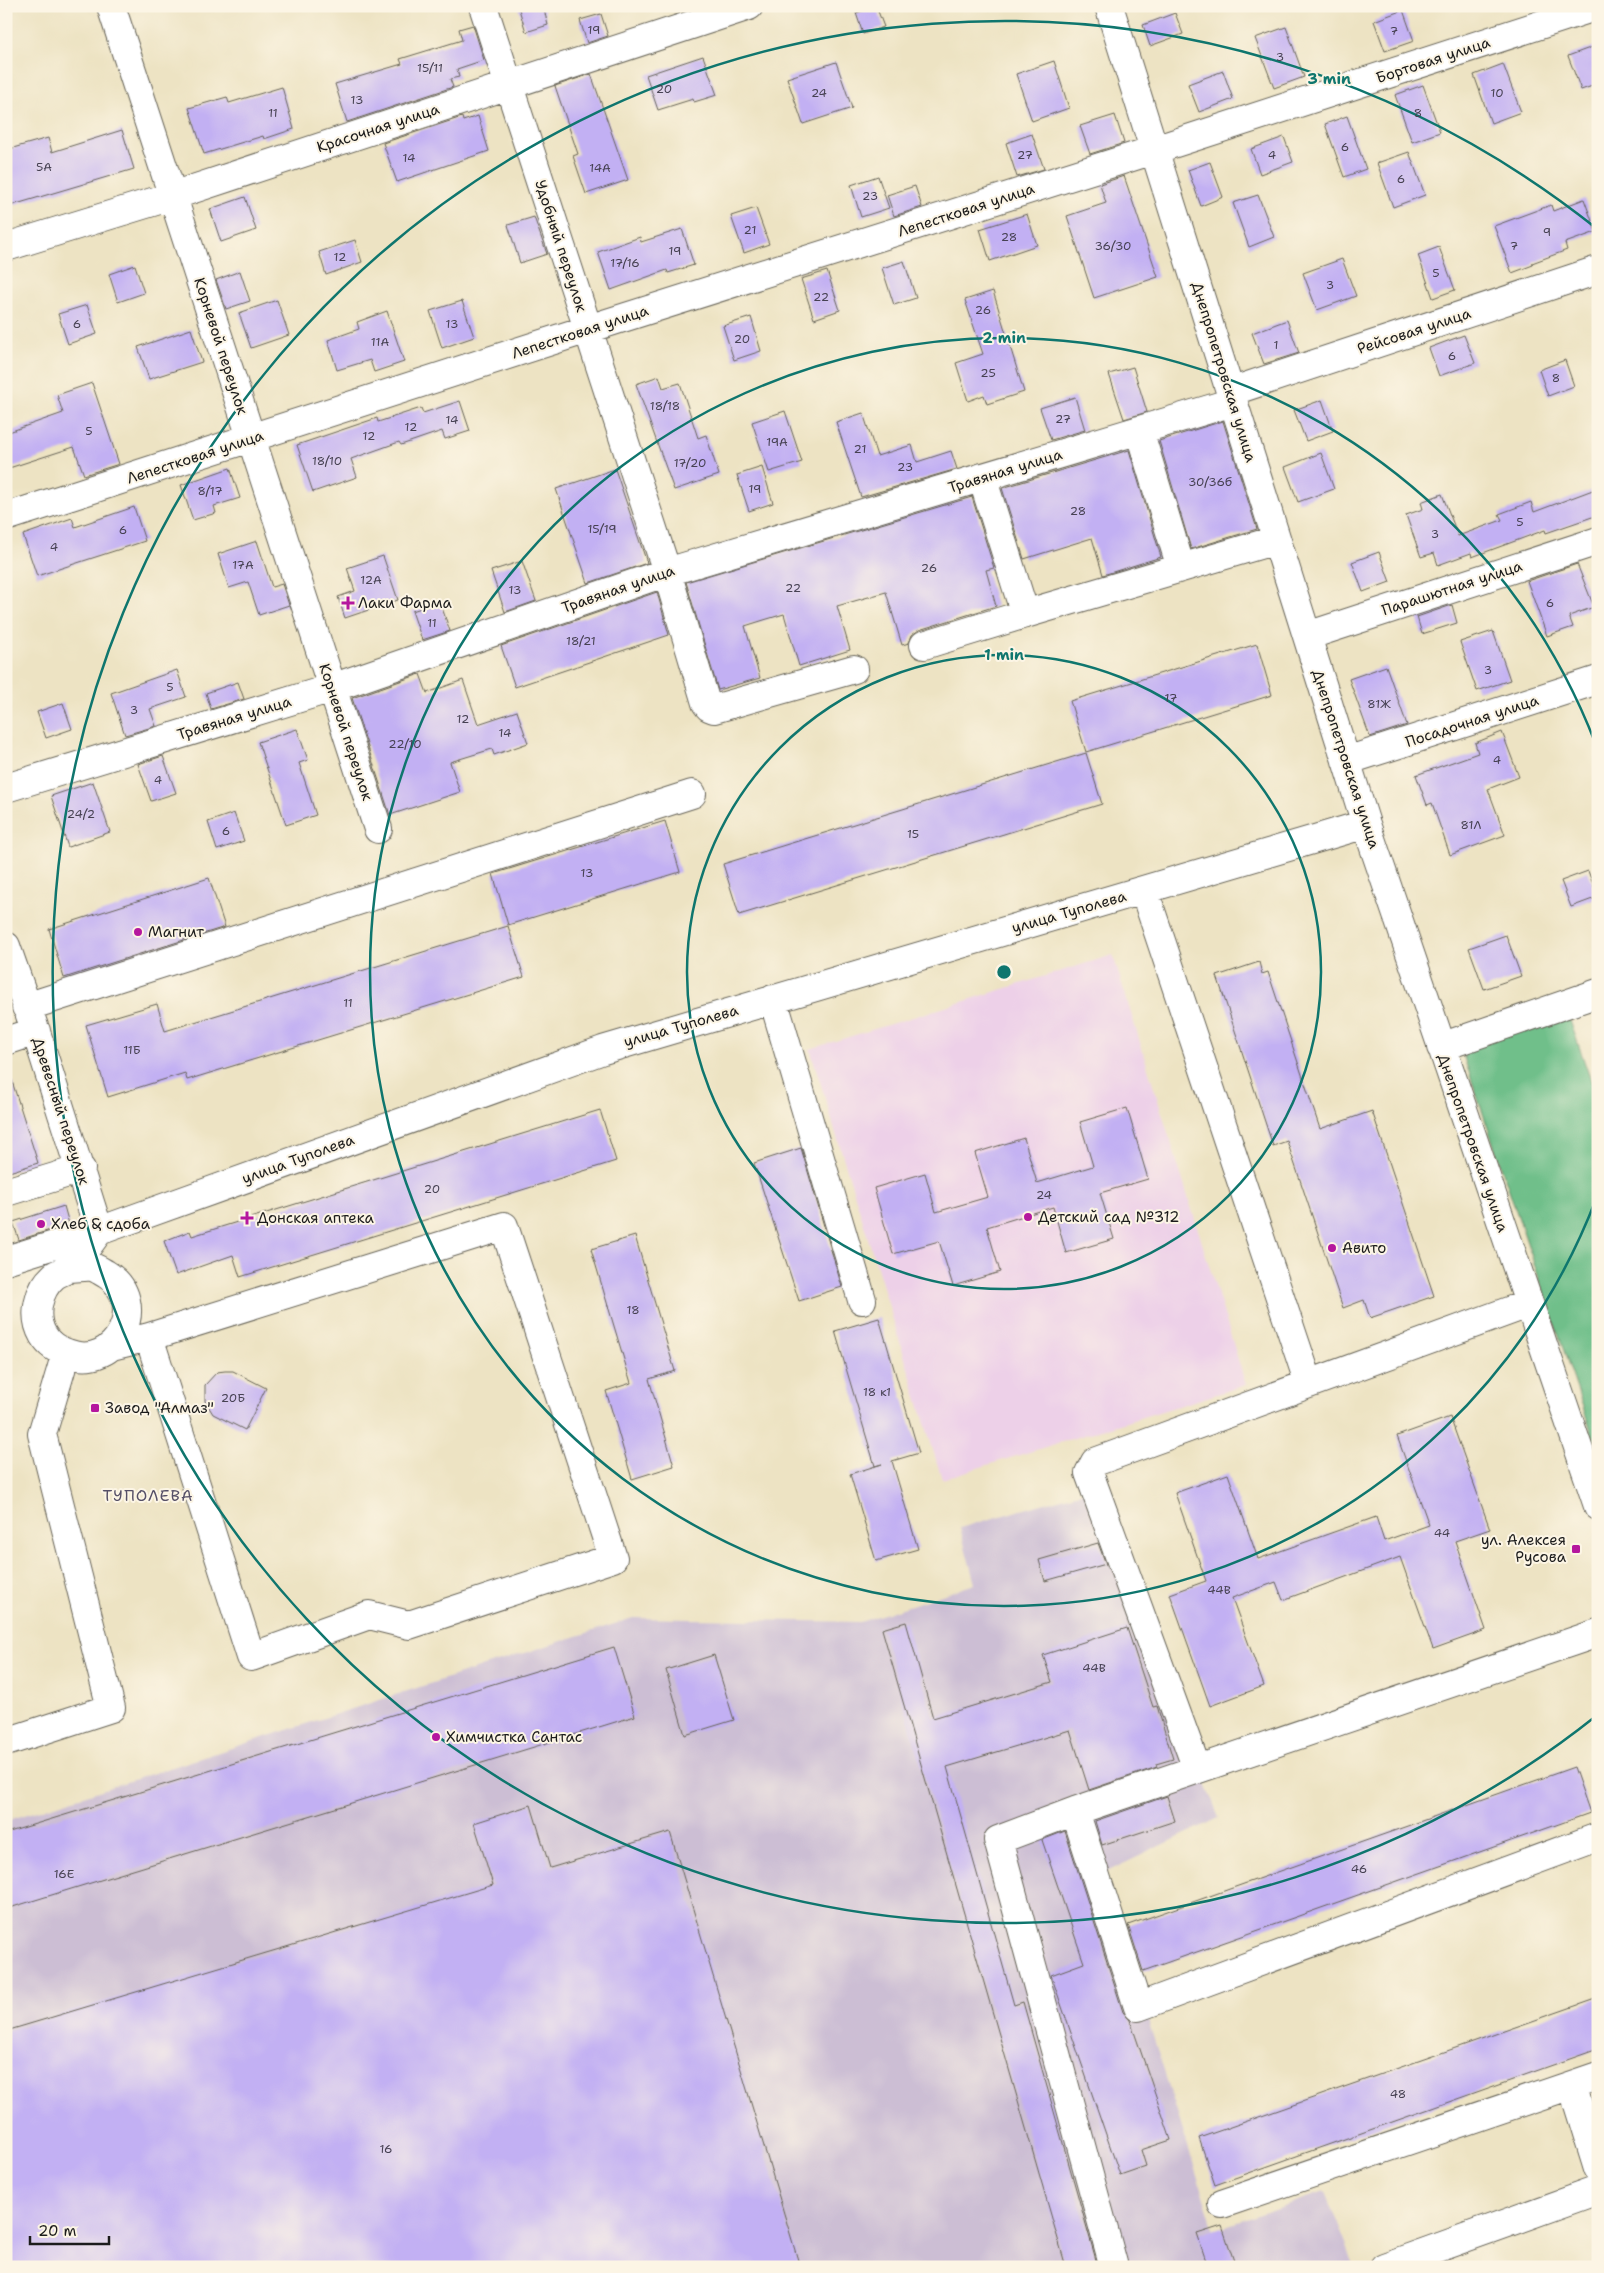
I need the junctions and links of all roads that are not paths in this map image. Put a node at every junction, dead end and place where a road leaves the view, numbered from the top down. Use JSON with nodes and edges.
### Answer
{"nodes":[{"id":1,"x":110,"y":6,"type":"edge"},
{"id":2,"x":483,"y":6,"type":"edge"},
{"id":3,"x":749,"y":6,"type":"edge"},
{"id":4,"x":1109,"y":6,"type":"edge"},
{"id":5,"x":1598,"y":6,"type":"edge"},
{"id":6,"x":508,"y":85,"type":"junction"},
{"id":7,"x":1154,"y":150,"type":"junction"},
{"id":8,"x":172,"y":196,"type":"junction"},
{"id":9,"x":6,"y":247,"type":"edge"},
{"id":10,"x":1598,"y":270,"type":"edge"},
{"id":11,"x":588,"y":329,"type":"junction"},
{"id":12,"x":1232,"y":397,"type":"junction"},
{"id":13,"x":1139,"y":430,"type":"junction"},
{"id":14,"x":252,"y":440,"type":"junction"},
{"id":15,"x":982,"y":478,"type":"junction"},
{"id":16,"x":6,"y":517,"type":"edge"},
{"id":17,"x":1276,"y":540,"type":"junction"},
{"id":18,"x":1598,"y":541,"type":"edge"},
{"id":19,"x":1181,"y":568,"type":"junction"},
{"id":20,"x":667,"y":572,"type":"junction"},
{"id":21,"x":1025,"y":614,"type":"junction"},
{"id":22,"x":1307,"y":636,"type":"junction"},
{"id":23,"x":924,"y":645,"type":"dead end"},
{"id":24,"x":854,"y":668,"type":"dead end"},
{"id":25,"x":1598,"y":680,"type":"edge"},
{"id":26,"x":332,"y":688,"type":"junction"},
{"id":27,"x":1346,"y":761,"type":"junction"},
{"id":28,"x":6,"y":788,"type":"edge"},
{"id":29,"x":692,"y":794,"type":"dead end"},
{"id":30,"x":1366,"y":824,"type":"junction"},
{"id":31,"x":378,"y":829,"type":"dead end"},
{"id":32,"x":1144,"y":890,"type":"junction"},
{"id":33,"x":6,"y":946,"type":"edge"},
{"id":34,"x":1598,"y":993,"type":"edge"},
{"id":35,"x":773,"y":999,"type":"junction"},
{"id":36,"x":31,"y":1019,"type":"junction"},
{"id":37,"x":6,"y":1041,"type":"edge"},
{"id":38,"x":1441,"y":1047,"type":"junction"},
{"id":39,"x":80,"y":1169,"type":"junction"},
{"id":40,"x":6,"y":1192,"type":"edge"},
{"id":41,"x":99,"y":1231,"type":"junction"},
{"id":42,"x":6,"y":1260,"type":"edge"},
{"id":43,"x":70,"y":1268,"type":"junction"},
{"id":44,"x":862,"y":1300,"type":"dead end"},
{"id":45,"x":1528,"y":1304,"type":"junction"},
{"id":46,"x":149,"y":1337,"type":"junction"},
{"id":47,"x":112,"y":1346,"type":"junction"},
{"id":48,"x":66,"y":1352,"type":"junction"},
{"id":49,"x":1309,"y":1384,"type":"junction"},
{"id":50,"x":1598,"y":1506,"type":"edge"},
{"id":51,"x":1598,"y":1633,"type":"edge"},
{"id":52,"x":6,"y":1742,"type":"edge"},
{"id":53,"x":1197,"y":1769,"type":"junction"},
{"id":54,"x":1075,"y":1811,"type":"junction"},
{"id":55,"x":1598,"y":1837,"type":"edge"},
{"id":56,"x":1598,"y":2076,"type":"edge"},
{"id":57,"x":1572,"y":2085,"type":"junction"},
{"id":58,"x":1598,"y":2169,"type":"edge"},
{"id":59,"x":1598,"y":2190,"type":"edge"},
{"id":60,"x":1222,"y":2204,"type":"dead end"},
{"id":61,"x":1114,"y":2267,"type":"edge"},
{"id":62,"x":1384,"y":2267,"type":"edge"}],
"edges":[{"from":1,"to":8,"type":"street","name":"Корневой переулок"},
{"from":2,"to":6,"type":"street","name":"Удобный переулок"},
{"from":3,"to":6,"type":"street","name":"Красочная улица"},
{"from":4,"to":7,"type":"street","name":"Днепропетровская улица"},
{"from":5,"to":7,"type":"street","name":"Бортовая улица"},
{"from":6,"to":8,"type":"street","name":"Красочная улица"},
{"from":6,"to":11,"type":"street","name":"Удобный переулок"},
{"from":7,"to":11,"type":"street","name":"Лепестковая улица"},
{"from":7,"to":12,"type":"street","name":"Днепропетровская улица"},
{"from":8,"to":9,"type":"street","name":"Красочная улица"},
{"from":8,"to":14,"type":"street","name":"Корневой переулок"},
{"from":10,"to":12,"type":"street","name":"Рейсовая улица"},
{"from":11,"to":14,"type":"street","name":"Лепестковая улица"},
{"from":11,"to":20,"type":"street","name":"Удобный переулок"},
{"from":12,"to":13,"type":"street","name":"Травяная улица"},
{"from":12,"to":17,"type":"street","name":"Днепропетровская улица"},
{"from":13,"to":15,"type":"street","name":"Травяная улица"},
{"from":13,"to":19,"type":"street"},
{"from":14,"to":16,"type":"street","name":"Лепестковая улица"},
{"from":14,"to":26,"type":"street","name":"Корневой переулок"},
{"from":15,"to":20,"type":"street","name":"Травяная улица"},
{"from":15,"to":21,"type":"street"},
{"from":17,"to":19,"type":"street"},
{"from":17,"to":22,"type":"street","name":"Днепропетровская улица"},
{"from":18,"to":22,"type":"street","name":"Парашютная улица"},
{"from":19,"to":21,"type":"street"},
{"from":20,"to":24,"type":"street","name":"Удобный переулок"},
{"from":20,"to":26,"type":"street","name":"Травяная улица"},
{"from":21,"to":23,"type":"street"},
{"from":22,"to":27,"type":"street","name":"Днепропетровская улица"},
{"from":25,"to":27,"type":"street","name":"Посадочная улица"},
{"from":26,"to":28,"type":"street","name":"Травяная улица"},
{"from":26,"to":31,"type":"street","name":"Корневой переулок"},
{"from":27,"to":30,"type":"street","name":"Днепропетровская улица"},
{"from":29,"to":36,"type":"street"},
{"from":30,"to":32,"type":"street","name":"улица Туполева"},
{"from":30,"to":38,"type":"street","name":"Днепропетровская улица"},
{"from":32,"to":35,"type":"street","name":"улица Туполева"},
{"from":32,"to":49,"type":"street"},
{"from":33,"to":36,"type":"street","name":"Древесный переулок"},
{"from":34,"to":38,"type":"street"},
{"from":35,"to":41,"type":"street","name":"улица Туполева"},
{"from":35,"to":44,"type":"street"},
{"from":36,"to":37,"type":"street"},
{"from":36,"to":39,"type":"street","name":"Древесный переулок"},
{"from":38,"to":45,"type":"street","name":"Днепропетровская улица"},
{"from":39,"to":40,"type":"street"},
{"from":39,"to":41,"type":"street","name":"Древесный переулок"},
{"from":41,"to":42,"type":"street","name":"улица Туполева"},
{"from":41,"to":43,"type":"street"},
{"from":43,"to":47,"type":"street"},
{"from":43,"to":48,"type":"street"},
{"from":45,"to":49,"type":"street"},
{"from":45,"to":50,"type":"street","name":"Днепропетровская улица"},
{"from":46,"to":46,"type":"street"},
{"from":46,"to":47,"type":"street"},
{"from":47,"to":48,"type":"street"},
{"from":48,"to":52,"type":"street"},
{"from":49,"to":53,"type":"street"},
{"from":51,"to":53,"type":"street"},
{"from":53,"to":54,"type":"street"},
{"from":54,"to":55,"type":"street"},
{"from":54,"to":61,"type":"street"},
{"from":56,"to":57,"type":"street"},
{"from":57,"to":58,"type":"street"},
{"from":57,"to":60,"type":"street"},
{"from":59,"to":62,"type":"street"}]}
